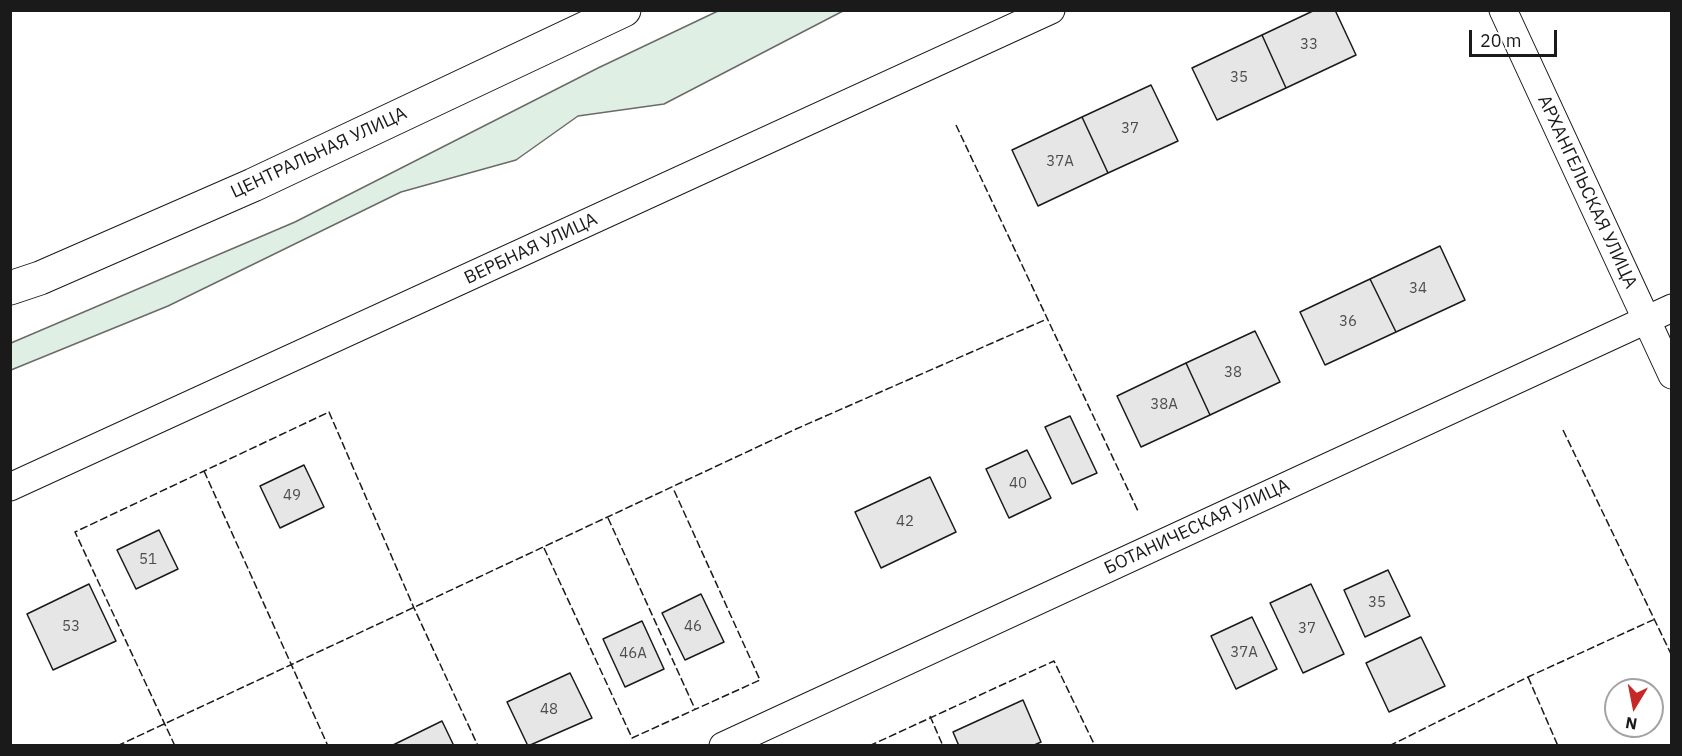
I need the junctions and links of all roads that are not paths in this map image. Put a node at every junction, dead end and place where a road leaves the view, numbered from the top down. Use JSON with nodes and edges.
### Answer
{"nodes":[{"id":1,"x":624,"y":10,"type":"edge"},
{"id":2,"x":1051,"y":10,"type":"edge"},
{"id":3,"x":1503,"y":10,"type":"edge"},
{"id":4,"x":10,"y":288,"type":"edge"},
{"id":5,"x":1671,"y":308,"type":"edge"},
{"id":6,"x":1646,"y":319,"type":"junction"},
{"id":7,"x":1671,"y":375,"type":"edge"},
{"id":8,"x":10,"y":487,"type":"edge"},
{"id":9,"x":723,"y":746,"type":"edge"}],
"edges":[{"from":1,"to":4,"type":"street","name":"ЦЕНТРАЛЬНАЯ УЛИЦА"},
{"from":2,"to":8,"type":"street","name":"ВЕРБНАЯ УЛИЦА"},
{"from":3,"to":6,"type":"street","name":"АРХАНГЕЛЬСКАЯ УЛИЦА"},
{"from":5,"to":6,"type":"street","name":"БОТАНИЧЕСКАЯ УЛИЦА"},
{"from":6,"to":7,"type":"street","name":"АРХАНГЕЛЬСКАЯ УЛИЦА"},
{"from":6,"to":9,"type":"street","name":"БОТАНИЧЕСКАЯ УЛИЦА"}]}
